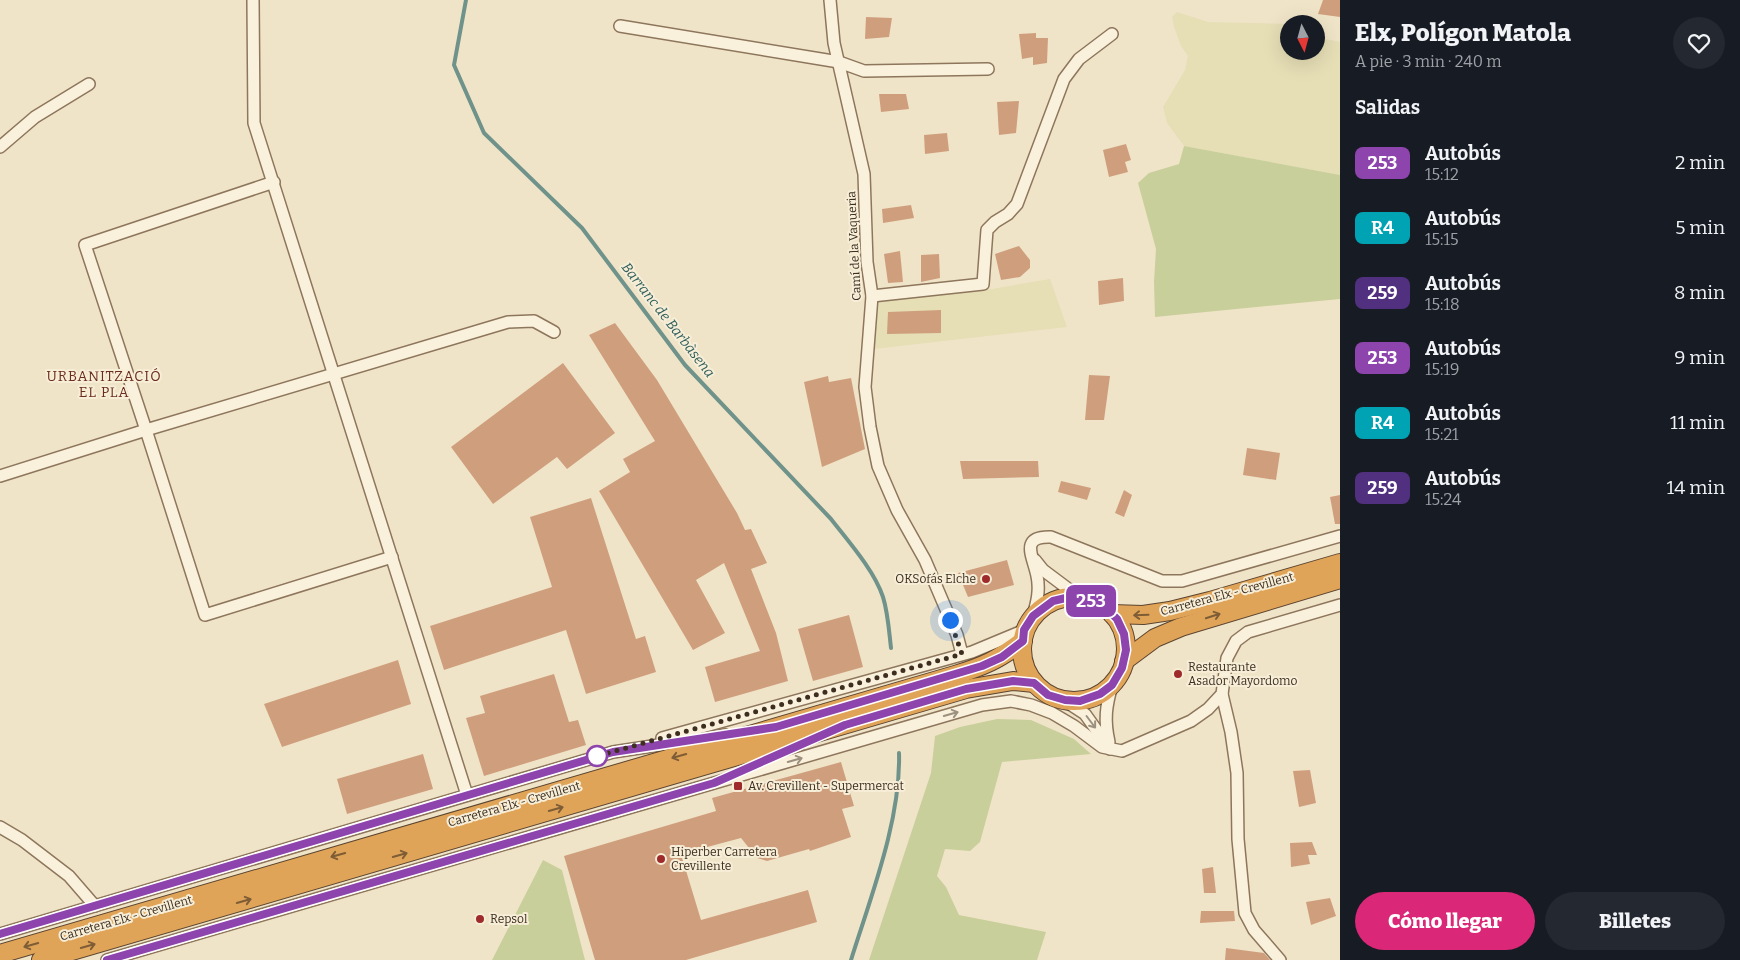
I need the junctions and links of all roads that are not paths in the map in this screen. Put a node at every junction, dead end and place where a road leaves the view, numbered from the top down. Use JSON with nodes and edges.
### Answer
{"nodes":[{"id":1,"x":253,"y":0,"type":"edge"},
{"id":2,"x":830,"y":0,"type":"edge"},
{"id":3,"x":620,"y":26,"type":"dead end"},
{"id":4,"x":1112,"y":34,"type":"dead end"},
{"id":5,"x":839,"y":62,"type":"junction"},
{"id":6,"x":988,"y":69,"type":"dead end"},
{"id":7,"x":89,"y":84,"type":"dead end"},
{"id":8,"x":0,"y":147,"type":"edge"},
{"id":9,"x":274,"y":182,"type":"junction"},
{"id":10,"x":872,"y":296,"type":"junction"},
{"id":11,"x":554,"y":332,"type":"dead end"},
{"id":12,"x":334,"y":373,"type":"junction"},
{"id":13,"x":146,"y":430,"type":"junction"},
{"id":14,"x":0,"y":476,"type":"edge"},
{"id":15,"x":1340,"y":536,"type":"edge"},
{"id":16,"x":1031,"y":555,"type":"junction"},
{"id":17,"x":392,"y":557,"type":"junction"},
{"id":18,"x":1340,"y":563,"type":"edge"},
{"id":19,"x":1340,"y":579,"type":"edge"},
{"id":20,"x":1079,"y":597,"type":"junction"},
{"id":21,"x":1340,"y":605,"type":"edge"},
{"id":22,"x":1112,"y":614,"type":"junction"},
{"id":23,"x":1027,"y":629,"type":"junction"},
{"id":24,"x":962,"y":654,"type":"junction"},
{"id":25,"x":1124,"y":661,"type":"junction"},
{"id":26,"x":1034,"y":683,"type":"junction"},
{"id":27,"x":1112,"y":685,"type":"junction"},
{"id":28,"x":1222,"y":694,"type":"junction"},
{"id":29,"x":1065,"y":700,"type":"junction"},
{"id":30,"x":845,"y":725,"type":"junction"},
{"id":31,"x":776,"y":727,"type":"junction"},
{"id":32,"x":1110,"y":749,"type":"junction"},
{"id":33,"x":613,"y":752,"type":"junction"},
{"id":34,"x":714,"y":783,"type":"junction"},
{"id":35,"x":467,"y":795,"type":"junction"},
{"id":36,"x":0,"y":827,"type":"edge"},
{"id":37,"x":95,"y":906,"type":"junction"},
{"id":38,"x":0,"y":934,"type":"edge"},
{"id":39,"x":144,"y":950,"type":"junction"},
{"id":40,"x":0,"y":954,"type":"edge"},
{"id":41,"x":42,"y":960,"type":"edge"},
{"id":42,"x":108,"y":960,"type":"edge"},
{"id":43,"x":150,"y":960,"type":"edge"},
{"id":44,"x":1280,"y":960,"type":"edge"}],
"edges":[{"from":1,"to":9,"type":"street"},
{"from":2,"to":5,"type":"street","name":"Camí de la Vaqueria"},
{"from":3,"to":5,"type":"street"},
{"from":4,"to":10,"type":"street"},
{"from":5,"to":6,"type":"street"},
{"from":5,"to":10,"type":"street","name":"Camí de la Vaqueria"},
{"from":7,"to":8,"type":"street"},
{"from":9,"to":12,"type":"street"},
{"from":9,"to":13,"type":"street"},
{"from":10,"to":24,"type":"street","name":"Camí de la Vaqueria"},
{"from":11,"to":12,"type":"street"},
{"from":12,"to":13,"type":"street"},
{"from":12,"to":17,"type":"street"},
{"from":13,"to":14,"type":"street"},
{"from":13,"to":17,"type":"street"},
{"from":15,"to":16,"type":"street"},
{"from":16,"to":20,"type":"street"},
{"from":16,"to":23,"type":"street"},
{"from":17,"to":35,"type":"street"},
{"from":18,"to":22,"type":"highway","name":"Carretera Elx - Crevillent","one_way":true},
{"from":25,"to":19,"type":"highway","name":"Carretera Elx - Crevillent","one_way":true},
{"from":20,"to":22,"type":"highway"},
{"from":20,"to":23,"type":"highway"},
{"from":21,"to":28,"type":"street"},
{"from":22,"to":25,"type":"highway"},
{"from":23,"to":24,"type":"street"},
{"from":23,"to":26,"type":"highway"},
{"from":23,"to":31,"type":"highway","name":"Carretera Elx - Crevillent"},
{"from":24,"to":33,"type":"street"},
{"from":25,"to":27,"type":"highway"},
{"from":26,"to":29,"type":"highway"},
{"from":26,"to":30,"type":"highway","name":"Carretera Elx - Crevillent"},
{"from":27,"to":29,"type":"highway"},
{"from":27,"to":32,"type":"street"},
{"from":28,"to":32,"type":"street"},
{"from":28,"to":44,"type":"street"},
{"from":29,"to":32,"type":"street","one_way":true},
{"from":30,"to":34,"type":"street"},
{"from":41,"to":30,"type":"highway","name":"Carretera Elx - Crevillent","one_way":true},
{"from":31,"to":33,"type":"street"},
{"from":31,"to":40,"type":"highway","name":"Carretera Elx - Crevillent","one_way":true},
{"from":34,"to":32,"type":"street","one_way":true},
{"from":33,"to":35,"type":"street"},
{"from":34,"to":39,"type":"street"},
{"from":35,"to":37,"type":"street"},
{"from":36,"to":37,"type":"street"},
{"from":37,"to":38,"type":"street"},
{"from":39,"to":42,"type":"street"},
{"from":39,"to":43,"type":"street"}]}
